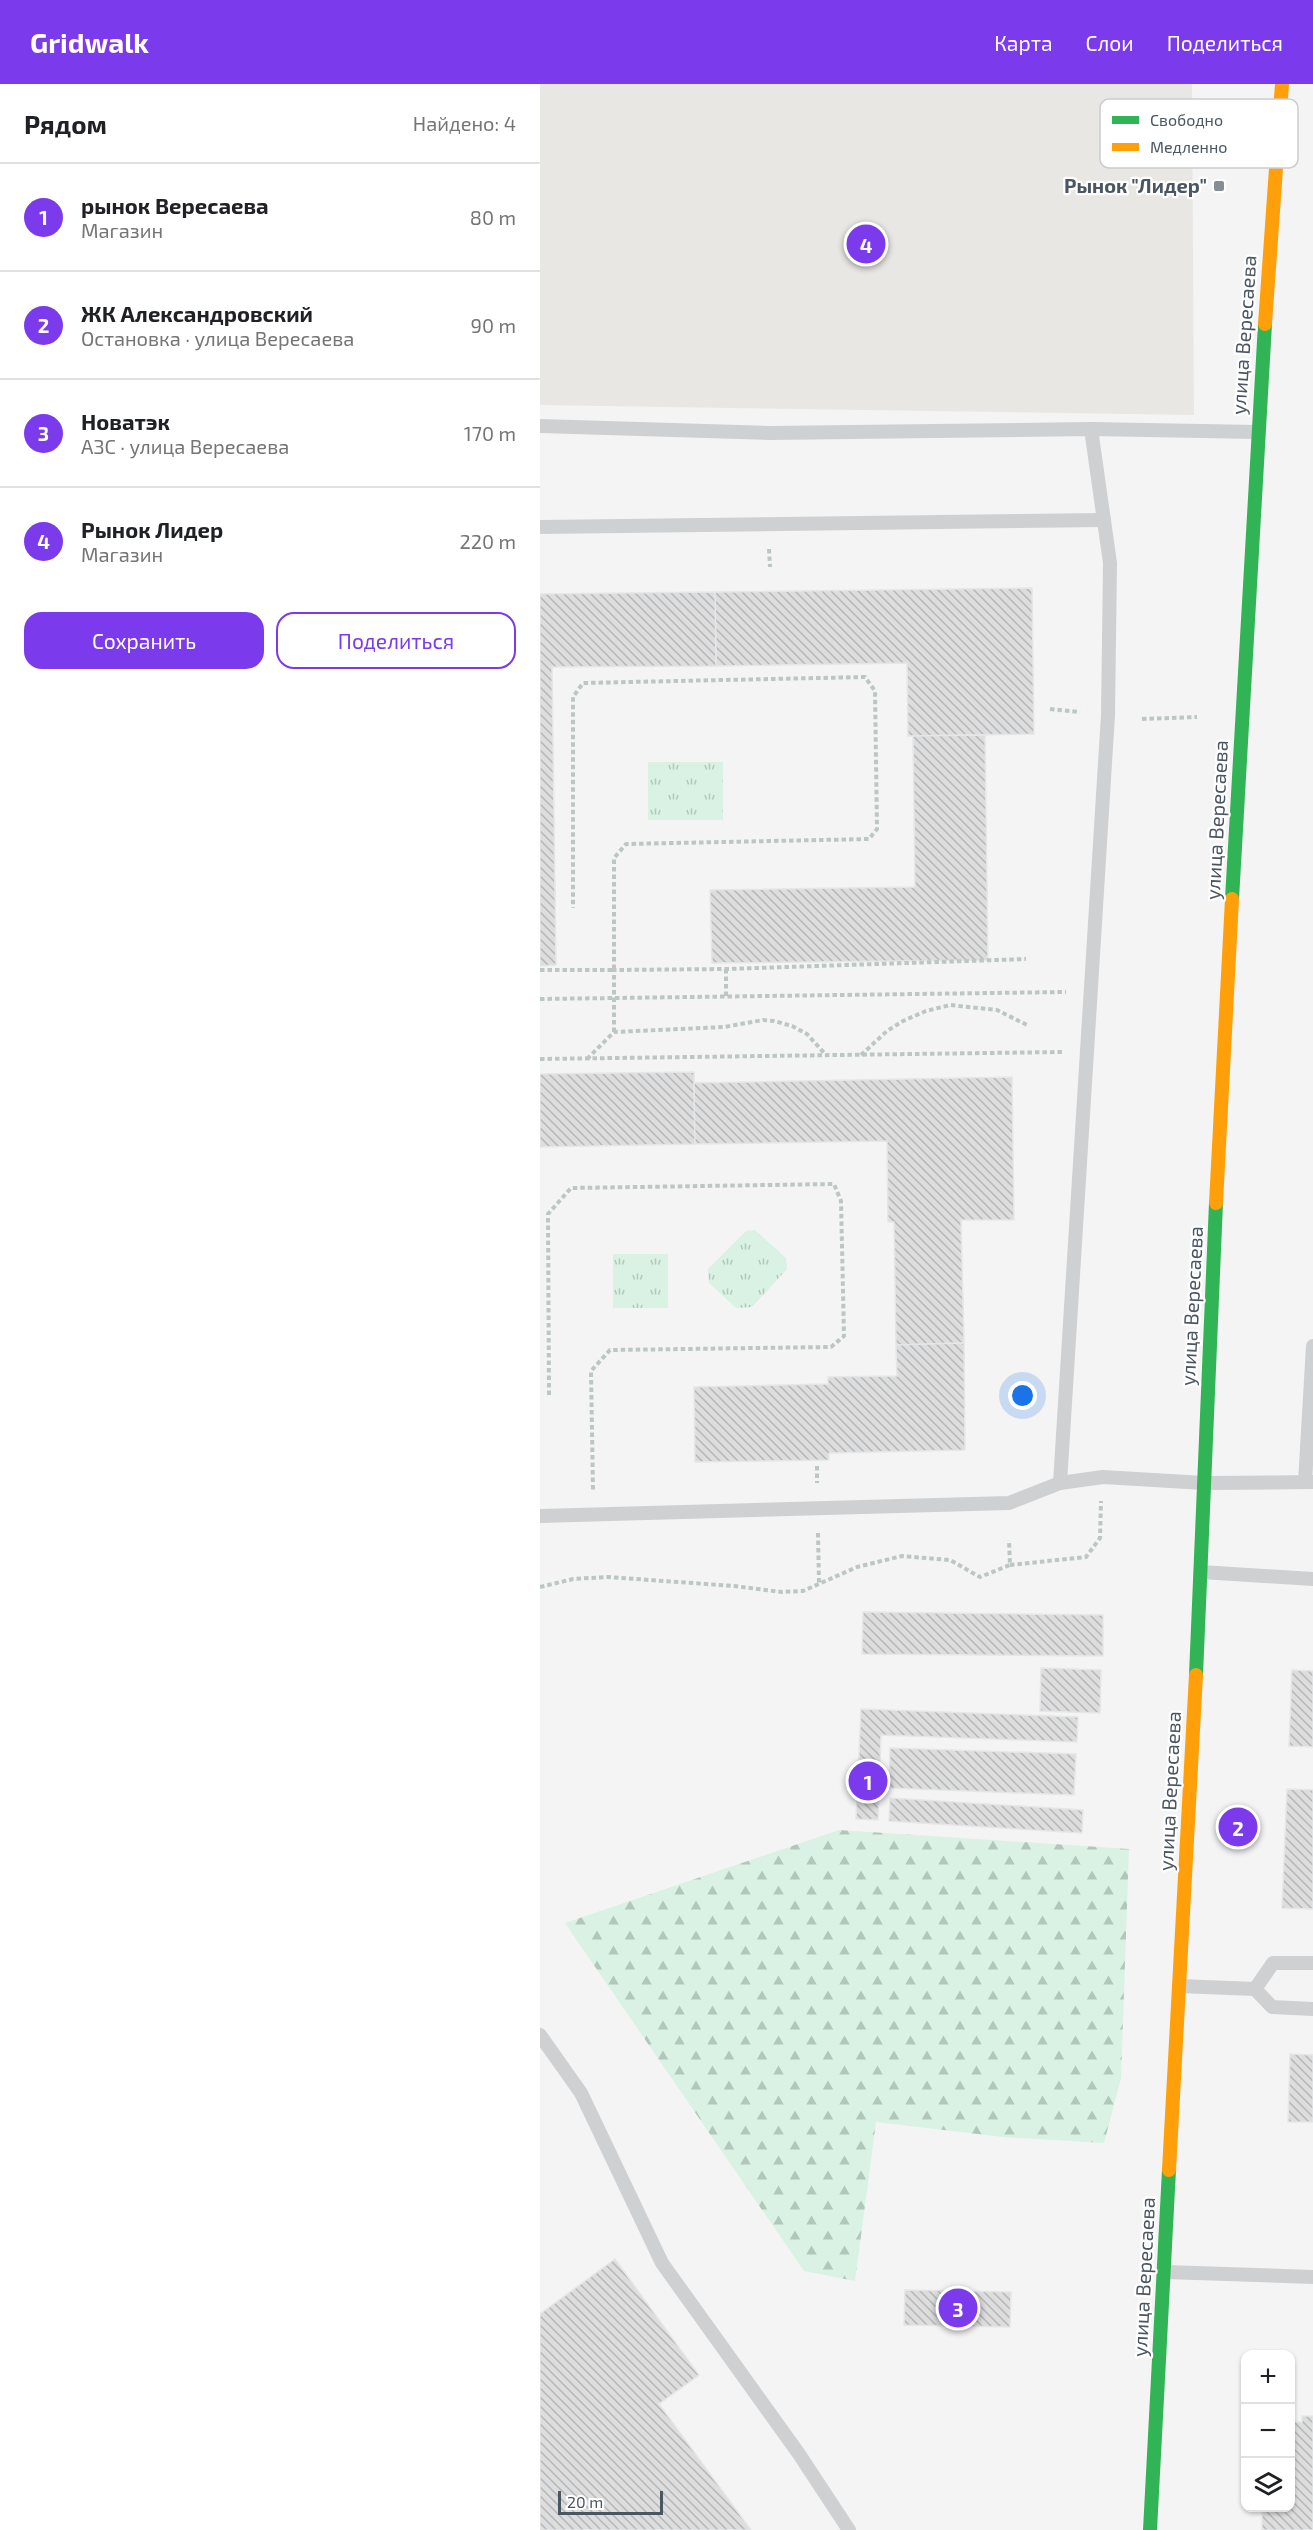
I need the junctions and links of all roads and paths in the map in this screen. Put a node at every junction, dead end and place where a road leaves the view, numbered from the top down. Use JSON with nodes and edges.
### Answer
{"nodes":[{"id":1,"x":1282,"y":84,"type":"edge"},
{"id":2,"x":1281,"y":99,"type":"edge"},
{"id":3,"x":1276,"y":168,"type":"edge"},
{"id":4,"x":540,"y":426,"type":"edge"},
{"id":5,"x":1091,"y":429,"type":"junction"},
{"id":6,"x":1257,"y":432,"type":"junction"},
{"id":7,"x":1104,"y":520,"type":"junction"},
{"id":8,"x":540,"y":528,"type":"edge"},
{"id":9,"x":1050,"y":709,"type":"dead end"},
{"id":10,"x":1080,"y":712,"type":"dead end"},
{"id":11,"x":1197,"y":717,"type":"dead end"},
{"id":12,"x":1142,"y":719,"type":"dead end"},
{"id":13,"x":573,"y":908,"type":"dead end"},
{"id":14,"x":1026,"y":959,"type":"dead end"},
{"id":15,"x":726,"y":969,"type":"junction"},
{"id":16,"x":540,"y":970,"type":"edge"},
{"id":17,"x":614,"y":970,"type":"junction"},
{"id":18,"x":1091,"y":992,"type":"junction"},
{"id":19,"x":726,"y":996,"type":"junction"},
{"id":20,"x":615,"y":998,"type":"junction"},
{"id":21,"x":540,"y":999,"type":"edge"},
{"id":22,"x":1027,"y":1025,"type":"dead end"},
{"id":23,"x":614,"y":1032,"type":"junction"},
{"id":24,"x":1087,"y":1052,"type":"junction"},
{"id":25,"x":826,"y":1055,"type":"junction"},
{"id":26,"x":861,"y":1055,"type":"junction"},
{"id":27,"x":540,"y":1059,"type":"edge"},
{"id":28,"x":587,"y":1059,"type":"junction"},
{"id":29,"x":1313,"y":1346,"type":"edge"},
{"id":30,"x":549,"y":1395,"type":"dead end"},
{"id":31,"x":1102,"y":1477,"type":"junction"},
{"id":32,"x":1309,"y":1482,"type":"edge"},
{"id":33,"x":1060,"y":1483,"type":"junction"},
{"id":34,"x":1204,"y":1483,"type":"junction"},
{"id":35,"x":593,"y":1514,"type":"junction"},
{"id":36,"x":540,"y":1516,"type":"edge"},
{"id":37,"x":1009,"y":1540,"type":"dead end"},
{"id":38,"x":1010,"y":1565,"type":"junction"},
{"id":39,"x":1201,"y":1572,"type":"junction"},
{"id":40,"x":1313,"y":1579,"type":"edge"},
{"id":41,"x":540,"y":1587,"type":"edge"},
{"id":42,"x":1313,"y":1963,"type":"edge"},
{"id":43,"x":1179,"y":1986,"type":"junction"},
{"id":44,"x":1255,"y":1989,"type":"junction"},
{"id":45,"x":1313,"y":2009,"type":"edge"},
{"id":46,"x":540,"y":2035,"type":"edge"},
{"id":47,"x":1165,"y":2272,"type":"junction"},
{"id":48,"x":1313,"y":2277,"type":"edge"},
{"id":49,"x":849,"y":2530,"type":"edge"},
{"id":50,"x":1150,"y":2530,"type":"edge"}],
"edges":[{"from":1,"to":2,"type":"main road","name":"улица Вересаева"},
{"from":3,"to":6,"type":"main road","name":"улица Вересаева"},
{"from":4,"to":5,"type":"lane"},
{"from":5,"to":6,"type":"lane"},
{"from":5,"to":7,"type":"lane"},
{"from":6,"to":34,"type":"main road","name":"улица Вересаева"},
{"from":7,"to":8,"type":"lane"},
{"from":7,"to":18,"type":"lane"},
{"from":9,"to":10,"type":"path"},
{"from":11,"to":12,"type":"path"},
{"from":13,"to":17,"type":"path"},
{"from":14,"to":15,"type":"path"},
{"from":15,"to":17,"type":"path"},
{"from":15,"to":19,"type":"path"},
{"from":16,"to":17,"type":"path"},
{"from":17,"to":20,"type":"path"},
{"from":18,"to":19,"type":"path"},
{"from":18,"to":24,"type":"lane"},
{"from":19,"to":20,"type":"path"},
{"from":20,"to":21,"type":"path"},
{"from":20,"to":23,"type":"path"},
{"from":22,"to":26,"type":"path"},
{"from":23,"to":25,"type":"path"},
{"from":23,"to":28,"type":"path"},
{"from":24,"to":26,"type":"path"},
{"from":24,"to":33,"type":"lane"},
{"from":25,"to":26,"type":"path"},
{"from":25,"to":28,"type":"path"},
{"from":27,"to":28,"type":"path"},
{"from":29,"to":32,"type":"lane"},
{"from":30,"to":35,"type":"path"},
{"from":31,"to":33,"type":"lane"},
{"from":31,"to":34,"type":"lane"},
{"from":31,"to":38,"type":"path"},
{"from":32,"to":34,"type":"lane"},
{"from":33,"to":35,"type":"lane"},
{"from":34,"to":39,"type":"main road","name":"улица Вересаева"},
{"from":35,"to":36,"type":"lane"},
{"from":37,"to":38,"type":"path"},
{"from":38,"to":41,"type":"path"},
{"from":39,"to":40,"type":"lane"},
{"from":39,"to":43,"type":"main road","name":"улица Вересаева"},
{"from":42,"to":44,"type":"lane"},
{"from":43,"to":44,"type":"lane"},
{"from":43,"to":47,"type":"main road","name":"улица Вересаева"},
{"from":44,"to":45,"type":"lane"},
{"from":46,"to":49,"type":"lane"},
{"from":47,"to":48,"type":"lane"},
{"from":47,"to":50,"type":"main road","name":"улица Вересаева"}]}
